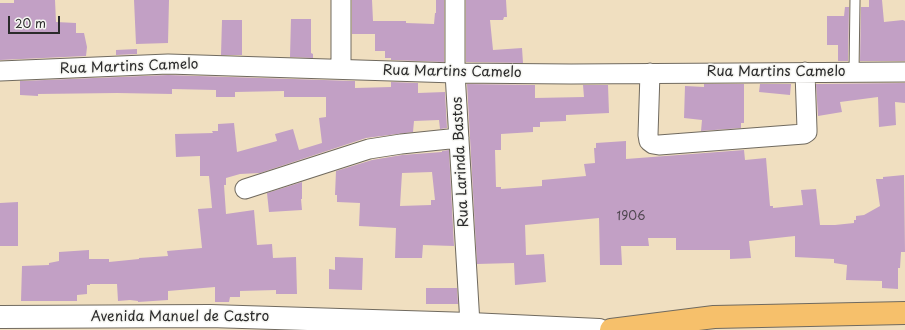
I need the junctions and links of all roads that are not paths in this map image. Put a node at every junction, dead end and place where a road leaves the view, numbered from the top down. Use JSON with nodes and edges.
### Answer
{"nodes":[{"id":1,"x":341,"y":0,"type":"edge"},
{"id":2,"x":455,"y":0,"type":"edge"},
{"id":3,"x":855,"y":0,"type":"edge"},
{"id":4,"x":341,"y":69,"type":"junction"},
{"id":5,"x":0,"y":71,"type":"edge"},
{"id":6,"x":455,"y":72,"type":"junction"},
{"id":7,"x":806,"y":72,"type":"junction"},
{"id":8,"x":854,"y":72,"type":"junction"},
{"id":9,"x":905,"y":72,"type":"edge"},
{"id":10,"x":650,"y":73,"type":"junction"},
{"id":11,"x":459,"y":138,"type":"junction"},
{"id":12,"x":245,"y":189,"type":"dead end"},
{"id":13,"x":905,"y":313,"type":"edge"},
{"id":14,"x":0,"y":317,"type":"edge"},
{"id":15,"x":470,"y":324,"type":"junction"},
{"id":16,"x":599,"y":330,"type":"edge"},
{"id":17,"x":611,"y":330,"type":"edge"}],
"edges":[{"from":1,"to":4,"type":"street"},
{"from":2,"to":6,"type":"street","name":"Rua Larinda Bastos"},
{"from":3,"to":8,"type":"lane"},
{"from":4,"to":5,"type":"street","name":"Rua Martins Camelo"},
{"from":4,"to":6,"type":"street","name":"Rua Martins Camelo"},
{"from":6,"to":10,"type":"street","name":"Rua Martins Camelo"},
{"from":6,"to":11,"type":"street","name":"Rua Larinda Bastos"},
{"from":7,"to":8,"type":"street","name":"Rua Martins Camelo"},
{"from":7,"to":10,"type":"street","name":"Rua Martins Camelo"},
{"from":7,"to":10,"type":"street"},
{"from":8,"to":9,"type":"street","name":"Rua Martins Camelo"},
{"from":11,"to":12,"type":"street"},
{"from":11,"to":15,"type":"street","name":"Rua Larinda Bastos"},
{"from":13,"to":17,"type":"highway"},
{"from":14,"to":15,"type":"street","name":"Avenida Manuel de Castro"},
{"from":15,"to":16,"type":"street","name":"Avenida Manuel de Castro"}]}
